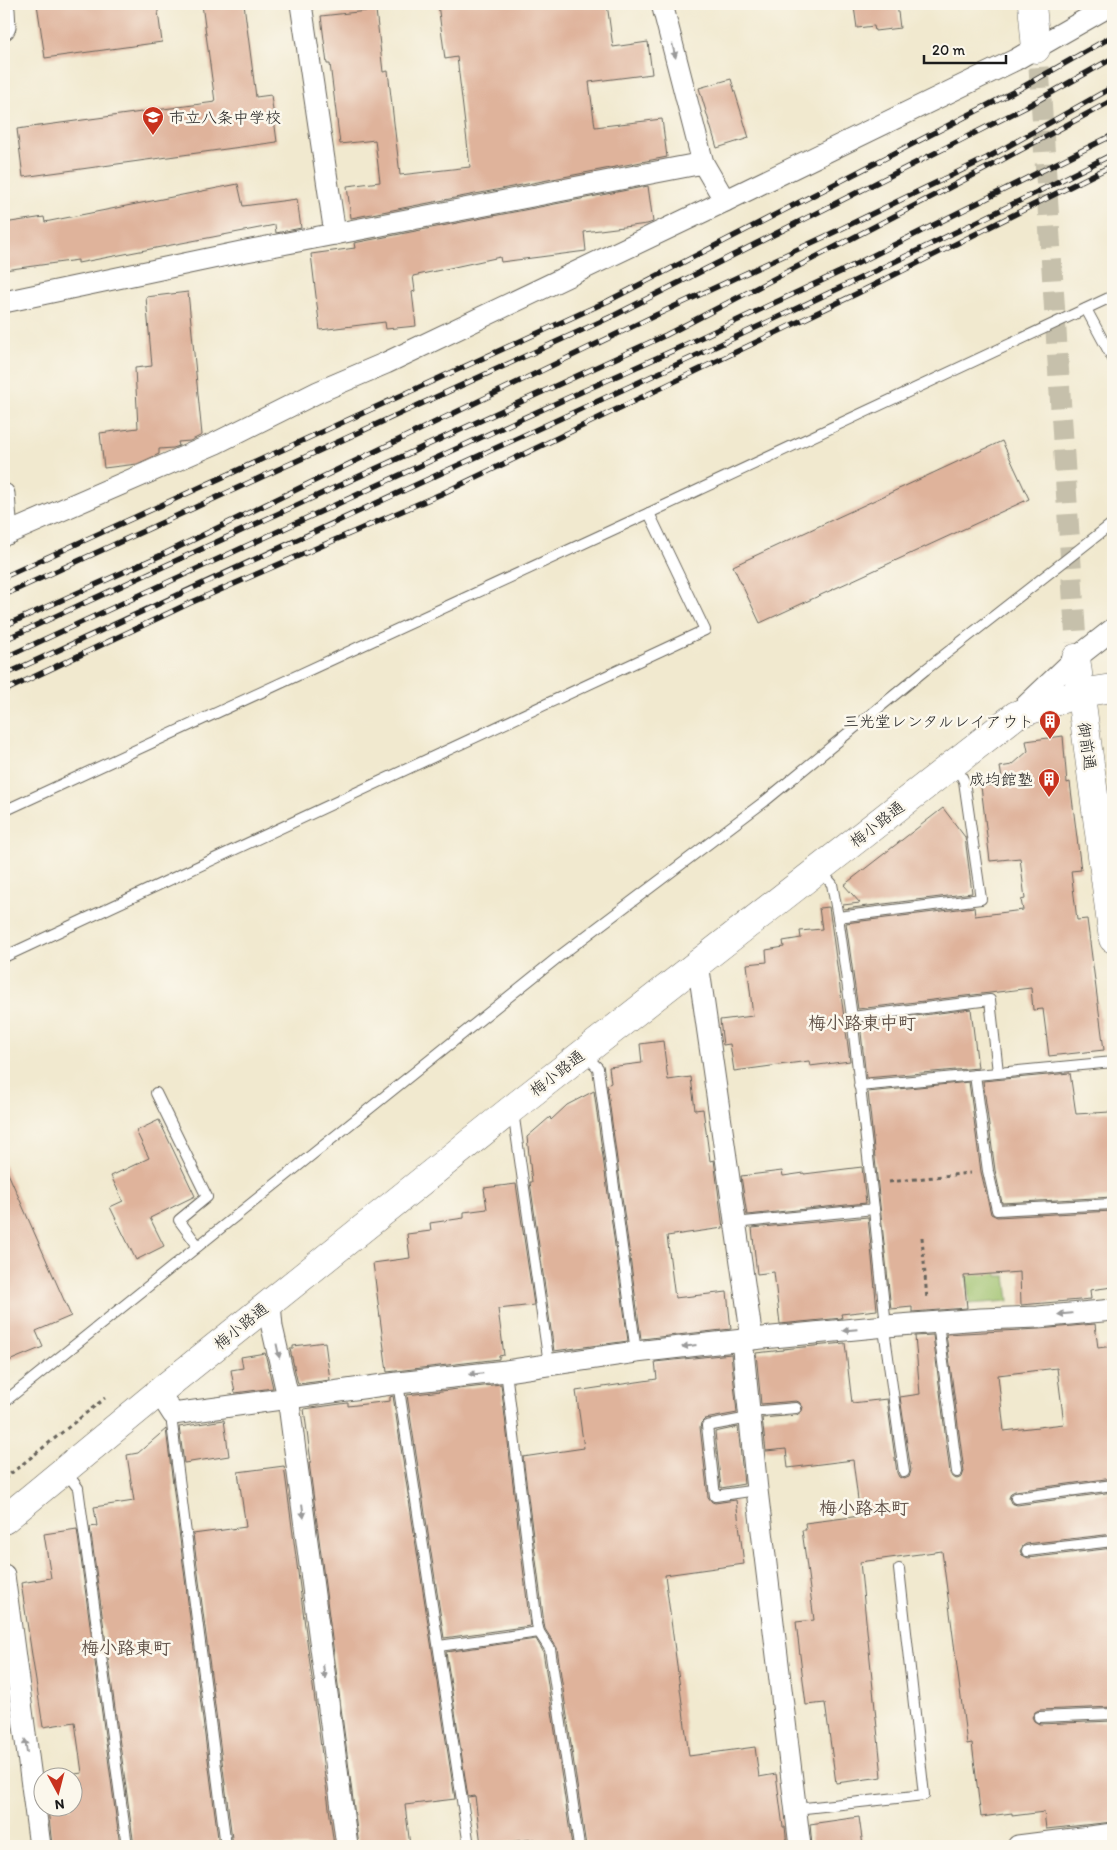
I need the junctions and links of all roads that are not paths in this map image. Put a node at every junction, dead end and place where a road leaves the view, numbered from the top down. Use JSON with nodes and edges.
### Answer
{"nodes":[{"id":1,"x":301,"y":4,"type":"edge"},
{"id":2,"x":662,"y":4,"type":"edge"},
{"id":3,"x":1032,"y":4,"type":"edge"},
{"id":4,"x":1113,"y":4,"type":"edge"},
{"id":5,"x":4,"y":10,"type":"edge"},
{"id":6,"x":4,"y":29,"type":"edge"},
{"id":7,"x":1038,"y":58,"type":"junction"},
{"id":8,"x":702,"y":163,"type":"junction"},
{"id":9,"x":724,"y":201,"type":"junction"},
{"id":10,"x":335,"y":234,"type":"junction"},
{"id":11,"x":1113,"y":296,"type":"edge"},
{"id":12,"x":4,"y":302,"type":"edge"},
{"id":13,"x":1086,"y":309,"type":"junction"},
{"id":14,"x":1113,"y":358,"type":"edge"},
{"id":15,"x":4,"y":494,"type":"edge"},
{"id":16,"x":649,"y":512,"type":"junction"},
{"id":17,"x":1113,"y":523,"type":"edge"},
{"id":18,"x":5,"y":534,"type":"edge"},
{"id":19,"x":1113,"y":629,"type":"edge"},
{"id":20,"x":1076,"y":650,"type":"junction"},
{"id":21,"x":1113,"y":688,"type":"edge"},
{"id":22,"x":1080,"y":693,"type":"junction"},
{"id":23,"x":1016,"y":715,"type":"junction"},
{"id":24,"x":954,"y":763,"type":"junction"},
{"id":25,"x":4,"y":811,"type":"edge"},
{"id":26,"x":820,"y":870,"type":"junction"},
{"id":27,"x":838,"y":917,"type":"junction"},
{"id":28,"x":1113,"y":939,"type":"edge"},
{"id":29,"x":4,"y":957,"type":"edge"},
{"id":30,"x":698,"y":963,"type":"junction"},
{"id":31,"x":852,"y":1017,"type":"junction"},
{"id":32,"x":583,"y":1053,"type":"junction"},
{"id":33,"x":1113,"y":1062,"type":"edge"},
{"id":34,"x":998,"y":1072,"type":"junction"},
{"id":35,"x":975,"y":1075,"type":"junction"},
{"id":36,"x":859,"y":1086,"type":"junction"},
{"id":37,"x":156,"y":1093,"type":"dead end"},
{"id":38,"x":513,"y":1108,"type":"junction"},
{"id":39,"x":1113,"y":1204,"type":"edge"},
{"id":40,"x":874,"y":1209,"type":"junction"},
{"id":41,"x":734,"y":1223,"type":"junction"},
{"id":42,"x":198,"y":1246,"type":"junction"},
{"id":43,"x":270,"y":1302,"type":"junction"},
{"id":44,"x":1113,"y":1310,"type":"edge"},
{"id":45,"x":934,"y":1323,"type":"junction"},
{"id":46,"x":886,"y":1326,"type":"junction"},
{"id":47,"x":747,"y":1340,"type":"junction"},
{"id":48,"x":636,"y":1352,"type":"junction"},
{"id":49,"x":549,"y":1364,"type":"junction"},
{"id":50,"x":506,"y":1371,"type":"junction"},
{"id":51,"x":398,"y":1383,"type":"junction"},
{"id":52,"x":288,"y":1398,"type":"junction"},
{"id":53,"x":4,"y":1402,"type":"edge"},
{"id":54,"x":166,"y":1403,"type":"junction"},
{"id":55,"x":796,"y":1408,"type":"dead end"},
{"id":56,"x":749,"y":1415,"type":"junction"},
{"id":57,"x":65,"y":1471,"type":"junction"},
{"id":58,"x":904,"y":1472,"type":"dead end"},
{"id":59,"x":957,"y":1472,"type":"dead end"},
{"id":60,"x":1113,"y":1485,"type":"edge"},
{"id":61,"x":757,"y":1490,"type":"junction"},
{"id":62,"x":1016,"y":1498,"type":"dead end"},
{"id":63,"x":4,"y":1520,"type":"edge"},
{"id":64,"x":1113,"y":1541,"type":"edge"},
{"id":65,"x":1027,"y":1551,"type":"dead end"},
{"id":66,"x":899,"y":1569,"type":"dead end"},
{"id":67,"x":4,"y":1574,"type":"edge"},
{"id":68,"x":538,"y":1632,"type":"junction"},
{"id":69,"x":439,"y":1646,"type":"junction"},
{"id":70,"x":1113,"y":1714,"type":"edge"},
{"id":71,"x":1039,"y":1717,"type":"dead end"},
{"id":72,"x":796,"y":1809,"type":"junction"},
{"id":73,"x":1113,"y":1834,"type":"edge"},
{"id":74,"x":40,"y":1846,"type":"edge"},
{"id":75,"x":127,"y":1846,"type":"edge"},
{"id":76,"x":226,"y":1846,"type":"edge"},
{"id":77,"x":347,"y":1846,"type":"edge"},
{"id":78,"x":469,"y":1846,"type":"edge"},
{"id":79,"x":579,"y":1846,"type":"edge"},
{"id":80,"x":800,"y":1846,"type":"edge"},
{"id":81,"x":1018,"y":1846,"type":"edge"}],
"edges":[{"from":1,"to":10,"type":"street"},
{"from":2,"to":8,"type":"street","one_way":true},
{"from":3,"to":7,"type":"street"},
{"from":4,"to":7,"type":"street"},
{"from":5,"to":6,"type":"street"},
{"from":7,"to":9,"type":"street"},
{"from":8,"to":9,"type":"street"},
{"from":8,"to":10,"type":"street"},
{"from":9,"to":18,"type":"street"},
{"from":10,"to":12,"type":"street"},
{"from":11,"to":13,"type":"lane"},
{"from":13,"to":14,"type":"lane"},
{"from":13,"to":16,"type":"lane"},
{"from":15,"to":18,"type":"street"},
{"from":16,"to":25,"type":"lane"},
{"from":16,"to":29,"type":"lane"},
{"from":17,"to":42,"type":"lane"},
{"from":19,"to":20,"type":"street","name":"梅小路通"},
{"from":20,"to":22,"type":"street","name":"御前通"},
{"from":20,"to":23,"type":"street","name":"梅小路通"},
{"from":21,"to":22,"type":"street"},
{"from":22,"to":23,"type":"street"},
{"from":22,"to":28,"type":"street","name":"御前通"},
{"from":23,"to":24,"type":"street","name":"梅小路通"},
{"from":24,"to":26,"type":"street","name":"梅小路通"},
{"from":24,"to":27,"type":"lane"},
{"from":26,"to":27,"type":"lane"},
{"from":26,"to":30,"type":"street","name":"梅小路通"},
{"from":27,"to":31,"type":"lane"},
{"from":30,"to":32,"type":"street","name":"梅小路通"},
{"from":30,"to":41,"type":"street"},
{"from":31,"to":34,"type":"lane"},
{"from":31,"to":36,"type":"lane"},
{"from":32,"to":38,"type":"street","name":"梅小路通"},
{"from":32,"to":48,"type":"lane"},
{"from":33,"to":34,"type":"lane"},
{"from":34,"to":35,"type":"lane"},
{"from":35,"to":36,"type":"lane"},
{"from":35,"to":39,"type":"lane"},
{"from":36,"to":40,"type":"lane"},
{"from":37,"to":42,"type":"lane"},
{"from":38,"to":43,"type":"street","name":"梅小路通"},
{"from":38,"to":49,"type":"lane"},
{"from":40,"to":41,"type":"lane"},
{"from":40,"to":46,"type":"lane"},
{"from":41,"to":47,"type":"street"},
{"from":42,"to":53,"type":"lane"},
{"from":43,"to":52,"type":"street","one_way":true},
{"from":43,"to":54,"type":"street","name":"梅小路通"},
{"from":44,"to":45,"type":"street","one_way":true},
{"from":45,"to":46,"type":"street"},
{"from":45,"to":59,"type":"lane"},
{"from":46,"to":47,"type":"street","one_way":true},
{"from":46,"to":58,"type":"lane"},
{"from":47,"to":48,"type":"street","one_way":true},
{"from":47,"to":56,"type":"street"},
{"from":48,"to":49,"type":"street"},
{"from":49,"to":50,"type":"street"},
{"from":50,"to":51,"type":"street","one_way":true},
{"from":50,"to":68,"type":"lane"},
{"from":51,"to":52,"type":"street"},
{"from":51,"to":69,"type":"lane"},
{"from":52,"to":54,"type":"street"},
{"from":52,"to":77,"type":"street","one_way":true},
{"from":54,"to":57,"type":"street","name":"梅小路通"},
{"from":54,"to":76,"type":"lane"},
{"from":55,"to":56,"type":"lane"},
{"from":56,"to":61,"type":"street"},
{"from":56,"to":61,"type":"lane"},
{"from":57,"to":63,"type":"street","name":"梅小路通"},
{"from":57,"to":75,"type":"lane"},
{"from":60,"to":62,"type":"lane"},
{"from":61,"to":72,"type":"street"},
{"from":64,"to":65,"type":"lane"},
{"from":66,"to":72,"type":"lane"},
{"from":74,"to":67,"type":"street","one_way":true},
{"from":68,"to":69,"type":"lane"},
{"from":68,"to":79,"type":"lane"},
{"from":69,"to":78,"type":"lane"},
{"from":70,"to":71,"type":"lane"},
{"from":72,"to":80,"type":"street"},
{"from":73,"to":81,"type":"street"}]}
